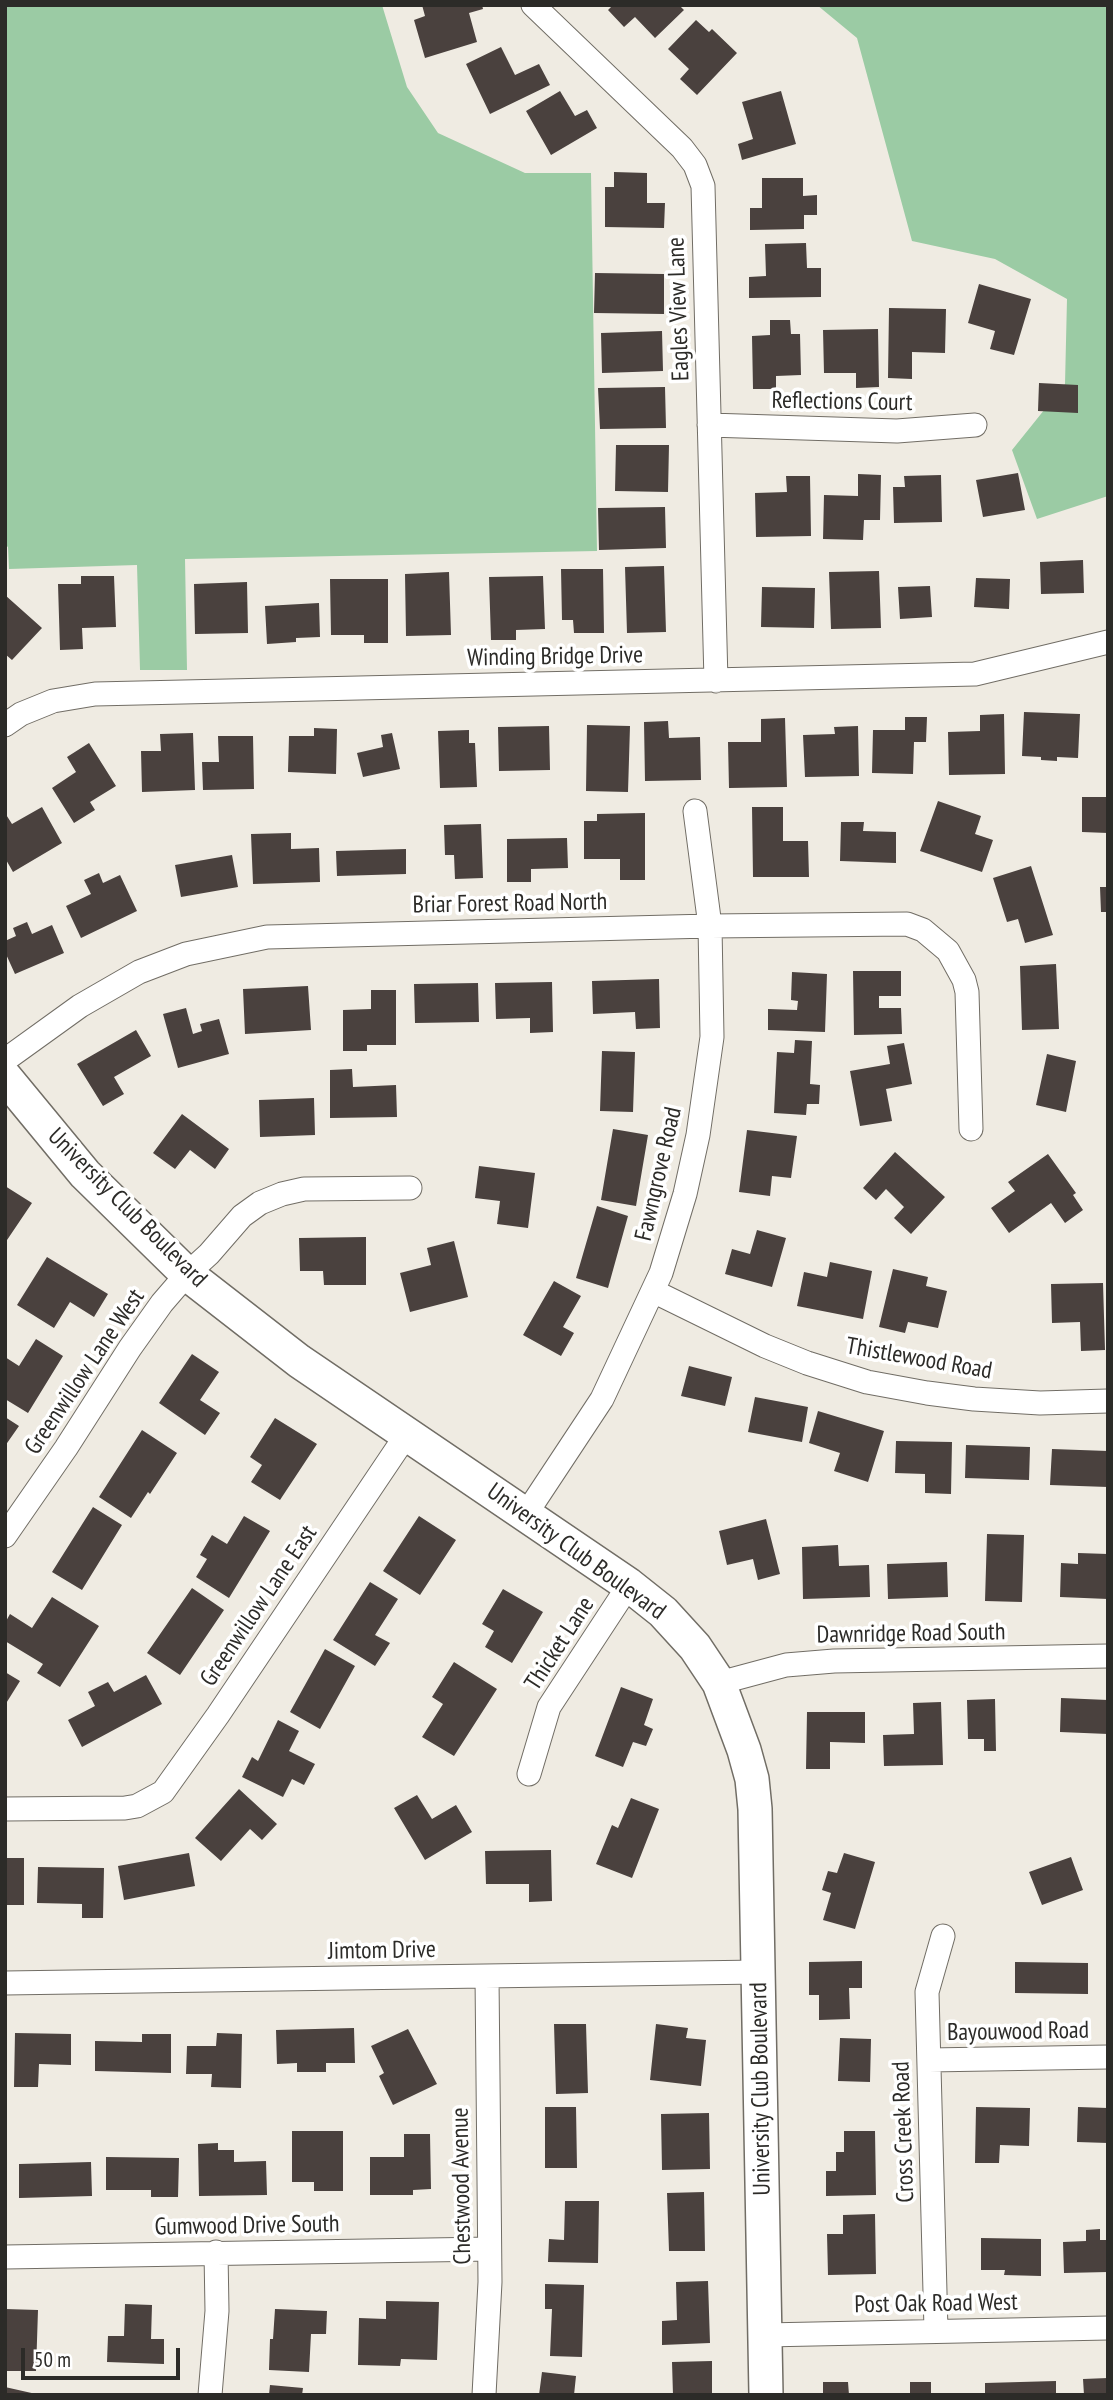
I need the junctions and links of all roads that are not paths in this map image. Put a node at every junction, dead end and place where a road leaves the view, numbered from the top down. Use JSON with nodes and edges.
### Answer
{"nodes":[{"id":1,"x":533,"y":5,"type":"edge"},
{"id":2,"x":709,"y":425,"type":"junction"},
{"id":3,"x":975,"y":425,"type":"dead end"},
{"id":4,"x":1108,"y":642,"type":"edge"},
{"id":5,"x":716,"y":681,"type":"junction"},
{"id":6,"x":5,"y":725,"type":"edge"},
{"id":7,"x":695,"y":811,"type":"dead end"},
{"id":8,"x":710,"y":926,"type":"junction"},
{"id":9,"x":5,"y":1060,"type":"edge"},
{"id":10,"x":5,"y":1077,"type":"edge"},
{"id":11,"x":971,"y":1129,"type":"dead end"},
{"id":12,"x":410,"y":1188,"type":"dead end"},
{"id":13,"x":187,"y":1274,"type":"junction"},
{"id":14,"x":653,"y":1291,"type":"junction"},
{"id":15,"x":1108,"y":1401,"type":"edge"},
{"id":16,"x":407,"y":1433,"type":"junction"},
{"id":17,"x":526,"y":1514,"type":"junction"},
{"id":18,"x":5,"y":1536,"type":"edge"},
{"id":19,"x":629,"y":1585,"type":"junction"},
{"id":20,"x":1108,"y":1656,"type":"edge"},
{"id":21,"x":719,"y":1683,"type":"junction"},
{"id":22,"x":529,"y":1774,"type":"dead end"},
{"id":23,"x":5,"y":1808,"type":"edge"},
{"id":24,"x":943,"y":1936,"type":"dead end"},
{"id":25,"x":759,"y":1972,"type":"junction"},
{"id":26,"x":487,"y":1976,"type":"junction"},
{"id":27,"x":5,"y":1983,"type":"edge"},
{"id":28,"x":1108,"y":2057,"type":"edge"},
{"id":29,"x":929,"y":2060,"type":"junction"},
{"id":30,"x":489,"y":2249,"type":"junction"},
{"id":31,"x":216,"y":2252,"type":"junction"},
{"id":32,"x":5,"y":2257,"type":"edge"},
{"id":33,"x":1108,"y":2328,"type":"edge"},
{"id":34,"x":936,"y":2330,"type":"junction"},
{"id":35,"x":765,"y":2335,"type":"junction"},
{"id":36,"x":210,"y":2395,"type":"edge"},
{"id":37,"x":484,"y":2395,"type":"edge"},
{"id":38,"x":766,"y":2395,"type":"edge"}],
"edges":[{"from":1,"to":2,"type":"street","name":"Eagles View Lane"},
{"from":2,"to":3,"type":"street","name":"Reflections Court"},
{"from":2,"to":5,"type":"street","name":"Eagles View Lane"},
{"from":4,"to":5,"type":"street","name":"Winding Bridge Drive"},
{"from":5,"to":6,"type":"street","name":"Winding Bridge Drive"},
{"from":7,"to":8,"type":"street","name":"Fawngrove Road"},
{"from":8,"to":9,"type":"street","name":"Briar Forest Road North"},
{"from":8,"to":11,"type":"street","name":"Briar Forest Road North"},
{"from":8,"to":14,"type":"street","name":"Fawngrove Road"},
{"from":10,"to":13,"type":"street","name":"University Club Boulevard"},
{"from":12,"to":13,"type":"street","name":"Greenwillow Lane West"},
{"from":13,"to":16,"type":"street","name":"University Club Boulevard"},
{"from":13,"to":18,"type":"street","name":"Greenwillow Lane West"},
{"from":14,"to":15,"type":"street","name":"Thistlewood Road"},
{"from":14,"to":17,"type":"street","name":"Fawngrove Road"},
{"from":16,"to":17,"type":"street","name":"University Club Boulevard"},
{"from":16,"to":23,"type":"street","name":"Greenwillow Lane East"},
{"from":17,"to":19,"type":"street","name":"University Club Boulevard"},
{"from":19,"to":21,"type":"street","name":"University Club Boulevard"},
{"from":19,"to":22,"type":"street","name":"Thicket Lane"},
{"from":20,"to":21,"type":"street","name":"Dawnridge Road South"},
{"from":21,"to":25,"type":"street","name":"University Club Boulevard"},
{"from":24,"to":29,"type":"street","name":"Cross Creek Road"},
{"from":25,"to":26,"type":"street","name":"Jimtom Drive"},
{"from":25,"to":35,"type":"street","name":"University Club Boulevard"},
{"from":26,"to":27,"type":"street","name":"Jimtom Drive"},
{"from":26,"to":30,"type":"street","name":"Chestwood Avenue"},
{"from":28,"to":29,"type":"street","name":"Bayouwood Road"},
{"from":29,"to":34,"type":"street","name":"Cross Creek Road"},
{"from":30,"to":31,"type":"street","name":"Gumwood Drive South"},
{"from":30,"to":37,"type":"street","name":"Chestwood Avenue"},
{"from":31,"to":32,"type":"street","name":"Gumwood Drive South"},
{"from":31,"to":36,"type":"street"},
{"from":33,"to":34,"type":"street","name":"Post Oak Road West"},
{"from":34,"to":35,"type":"street","name":"Post Oak Road West"},
{"from":35,"to":38,"type":"street","name":"University Club Boulevard"}]}
